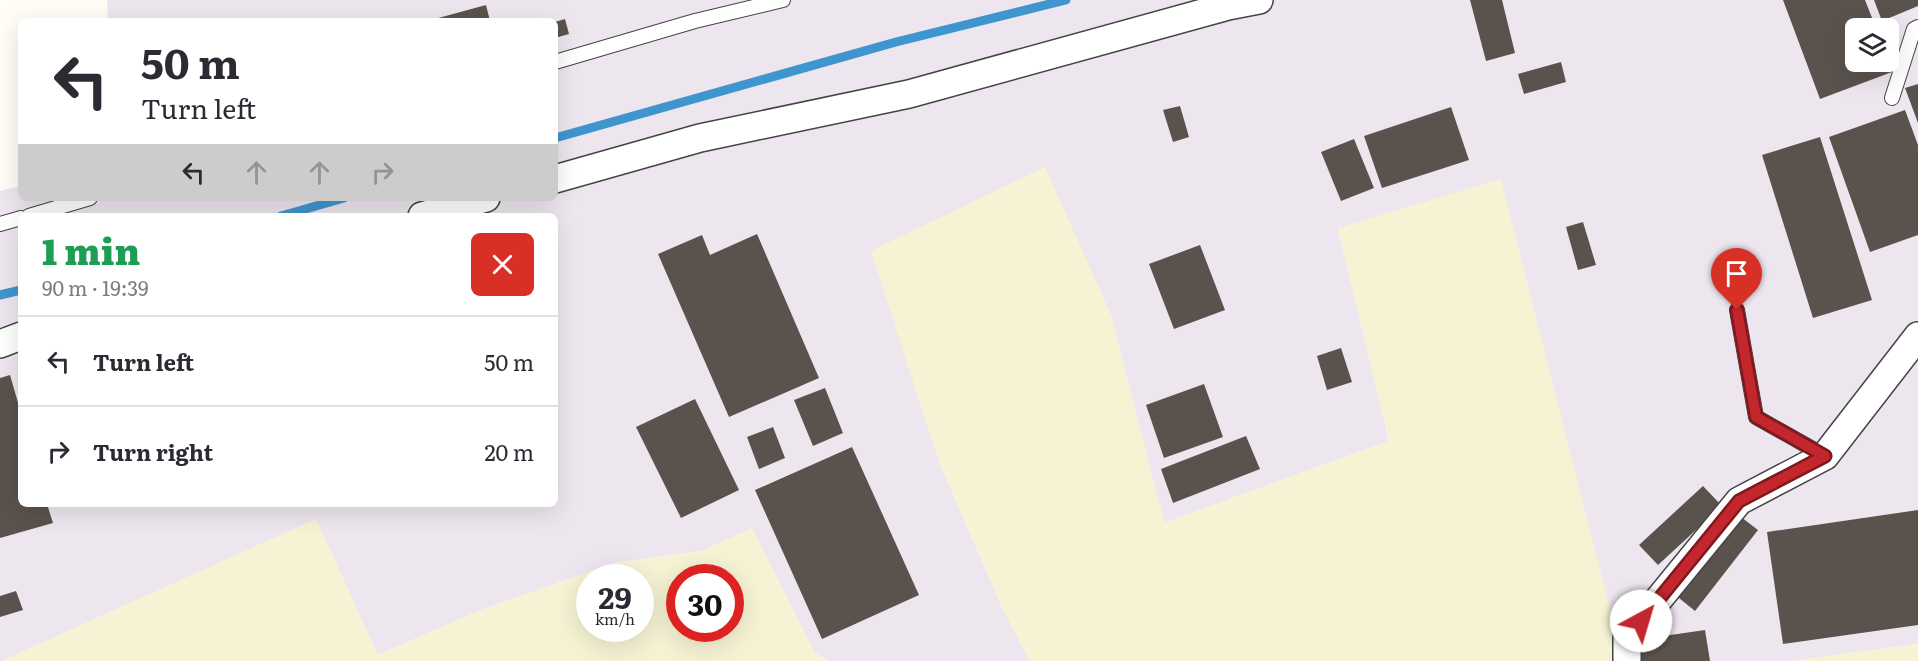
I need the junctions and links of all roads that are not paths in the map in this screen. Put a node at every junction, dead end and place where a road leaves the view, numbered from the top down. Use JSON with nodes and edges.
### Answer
{"nodes":[{"id":1,"x":783,"y":0,"type":"edge"},
{"id":2,"x":1259,"y":0,"type":"edge"},
{"id":3,"x":1918,"y":27,"type":"edge"},
{"id":4,"x":558,"y":61,"type":"edge"},
{"id":5,"x":1892,"y":98,"type":"dead end"},
{"id":6,"x":558,"y":178,"type":"edge"},
{"id":7,"x":80,"y":201,"type":"edge"},
{"id":8,"x":475,"y":201,"type":"edge"},
{"id":9,"x":39,"y":213,"type":"edge"},
{"id":10,"x":433,"y":213,"type":"edge"},
{"id":11,"x":18,"y":219,"type":"edge"},
{"id":12,"x":0,"y":224,"type":"edge"},
{"id":13,"x":1737,"y":310,"type":"dead end"},
{"id":14,"x":1918,"y":336,"type":"edge"},
{"id":15,"x":18,"y":337,"type":"edge"},
{"id":16,"x":0,"y":344,"type":"edge"},
{"id":17,"x":1825,"y":456,"type":"junction"},
{"id":18,"x":1627,"y":661,"type":"edge"}],
"edges":[{"from":1,"to":4,"type":"lane"},
{"from":2,"to":6,"type":"street"},
{"from":3,"to":5,"type":"lane"},
{"from":7,"to":9,"type":"lane"},
{"from":8,"to":10,"type":"street"},
{"from":11,"to":12,"type":"lane"},
{"from":13,"to":17,"type":"lane"},
{"from":14,"to":17,"type":"street"},
{"from":15,"to":16,"type":"street"},
{"from":17,"to":18,"type":"street"}]}
